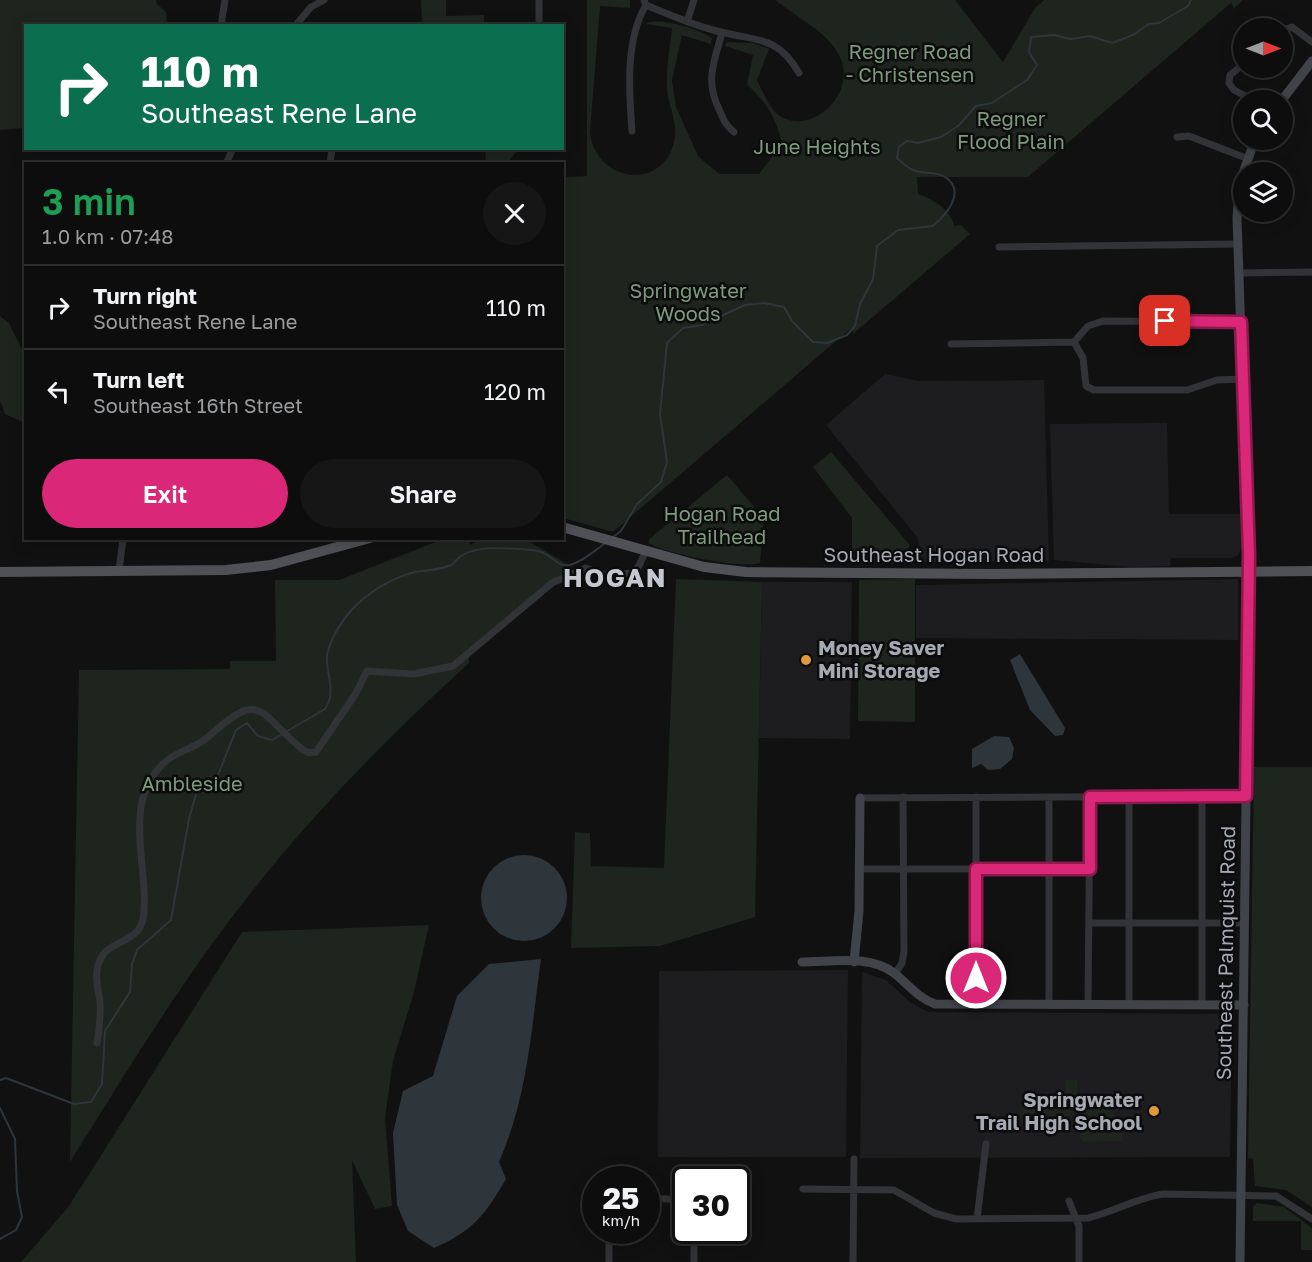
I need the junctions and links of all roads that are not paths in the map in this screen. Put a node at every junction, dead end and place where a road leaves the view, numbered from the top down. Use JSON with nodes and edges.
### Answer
{"nodes":[{"id":1,"x":225,"y":0,"type":"edge"},
{"id":2,"x":324,"y":0,"type":"edge"},
{"id":3,"x":539,"y":0,"type":"edge"},
{"id":4,"x":694,"y":0,"type":"edge"},
{"id":5,"x":645,"y":2,"type":"edge"},
{"id":6,"x":687,"y":22,"type":"junction"},
{"id":7,"x":221,"y":24,"type":"edge"},
{"id":8,"x":297,"y":24,"type":"edge"},
{"id":9,"x":539,"y":24,"type":"edge"},
{"id":10,"x":1293,"y":28,"type":"edge"},
{"id":11,"x":722,"y":33,"type":"junction"},
{"id":12,"x":1312,"y":42,"type":"edge"},
{"id":13,"x":1312,"y":61,"type":"edge"},
{"id":14,"x":799,"y":73,"type":"dead end"},
{"id":15,"x":1233,"y":73,"type":"edge"},
{"id":16,"x":1234,"y":90,"type":"edge"},
{"id":17,"x":1290,"y":90,"type":"edge"},
{"id":18,"x":632,"y":131,"type":"dead end"},
{"id":19,"x":734,"y":132,"type":"dead end"},
{"id":20,"x":1178,"y":137,"type":"dead end"},
{"id":21,"x":1250,"y":150,"type":"edge"},
{"id":22,"x":1246,"y":158,"type":"junction"},
{"id":23,"x":1238,"y":244,"type":"junction"},
{"id":24,"x":999,"y":247,"type":"dead end"},
{"id":25,"x":1312,"y":272,"type":"edge"},
{"id":26,"x":1239,"y":273,"type":"junction"},
{"id":27,"x":1241,"y":322,"type":"junction"},
{"id":28,"x":1074,"y":342,"type":"junction"},
{"id":29,"x":951,"y":344,"type":"dead end"},
{"id":30,"x":1243,"y":379,"type":"junction"},
{"id":31,"x":564,"y":528,"type":"edge"},
{"id":32,"x":123,"y":540,"type":"edge"},
{"id":33,"x":362,"y":540,"type":"edge"},
{"id":34,"x":646,"y":550,"type":"junction"},
{"id":35,"x":119,"y":571,"type":"junction"},
{"id":36,"x":1312,"y":571,"type":"edge"},
{"id":37,"x":0,"y":572,"type":"edge"},
{"id":38,"x":1249,"y":572,"type":"junction"},
{"id":39,"x":1129,"y":796,"type":"junction"},
{"id":40,"x":1202,"y":796,"type":"junction"},
{"id":41,"x":1246,"y":796,"type":"junction"},
{"id":42,"x":903,"y":797,"type":"junction"},
{"id":43,"x":976,"y":797,"type":"junction"},
{"id":44,"x":1050,"y":797,"type":"junction"},
{"id":45,"x":1090,"y":797,"type":"junction"},
{"id":46,"x":860,"y":798,"type":"joint"},
{"id":47,"x":860,"y":869,"type":"junction"},
{"id":48,"x":904,"y":869,"type":"junction"},
{"id":49,"x":976,"y":869,"type":"junction"},
{"id":50,"x":1049,"y":869,"type":"junction"},
{"id":51,"x":1090,"y":869,"type":"junction"},
{"id":52,"x":1089,"y":923,"type":"junction"},
{"id":53,"x":1129,"y":923,"type":"junction"},
{"id":54,"x":1202,"y":923,"type":"junction"},
{"id":55,"x":1245,"y":923,"type":"junction"},
{"id":56,"x":802,"y":962,"type":"dead end"},
{"id":57,"x":854,"y":962,"type":"junction"},
{"id":58,"x":895,"y":974,"type":"junction"},
{"id":59,"x":976,"y":1004,"type":"junction"},
{"id":60,"x":1049,"y":1005,"type":"junction"},
{"id":61,"x":1088,"y":1005,"type":"junction"},
{"id":62,"x":1129,"y":1005,"type":"junction"},
{"id":63,"x":1202,"y":1005,"type":"junction"},
{"id":64,"x":1244,"y":1005,"type":"junction"},
{"id":65,"x":97,"y":1043,"type":"dead end"},
{"id":66,"x":986,"y":1144,"type":"dead end"},
{"id":67,"x":854,"y":1159,"type":"dead end"},
{"id":68,"x":803,"y":1189,"type":"dead end"},
{"id":69,"x":853,"y":1189,"type":"junction"},
{"id":70,"x":1241,"y":1194,"type":"junction"},
{"id":71,"x":1069,"y":1201,"type":"dead end"},
{"id":72,"x":977,"y":1219,"type":"junction"},
{"id":73,"x":1076,"y":1219,"type":"junction"},
{"id":74,"x":1312,"y":1219,"type":"edge"},
{"id":75,"x":609,"y":1244,"type":"edge"},
{"id":76,"x":694,"y":1244,"type":"edge"},
{"id":77,"x":609,"y":1262,"type":"edge"},
{"id":78,"x":694,"y":1262,"type":"edge"},
{"id":79,"x":852,"y":1262,"type":"edge"},
{"id":80,"x":1078,"y":1262,"type":"edge"},
{"id":81,"x":1240,"y":1262,"type":"edge"}],
"edges":[{"from":1,"to":7,"type":"street"},
{"from":2,"to":8,"type":"street"},
{"from":3,"to":9,"type":"street"},
{"from":4,"to":6,"type":"street"},
{"from":5,"to":6,"type":"street"},
{"from":5,"to":18,"type":"street"},
{"from":6,"to":11,"type":"street"},
{"from":10,"to":12,"type":"street"},
{"from":11,"to":14,"type":"street"},
{"from":11,"to":19,"type":"street"},
{"from":13,"to":17,"type":"street"},
{"from":15,"to":16,"type":"street"},
{"from":20,"to":22,"type":"street"},
{"from":21,"to":22,"type":"street","name":"Southeast Palmquist Road"},
{"from":22,"to":23,"type":"street","name":"Southeast Palmquist Road"},
{"from":23,"to":24,"type":"street"},
{"from":23,"to":26,"type":"street","name":"Southeast Palmquist Road"},
{"from":25,"to":26,"type":"street"},
{"from":26,"to":27,"type":"street","name":"Southeast Palmquist Road"},
{"from":27,"to":28,"type":"street"},
{"from":27,"to":30,"type":"street","name":"Southeast Palmquist Road"},
{"from":28,"to":29,"type":"street"},
{"from":28,"to":30,"type":"street"},
{"from":30,"to":38,"type":"street","name":"Southeast Palmquist Road"},
{"from":31,"to":34,"type":"main road","name":"Southeast Hogan Road"},
{"from":32,"to":35,"type":"street"},
{"from":33,"to":35,"type":"main road"},
{"from":34,"to":38,"type":"main road","name":"Southeast Hogan Road"},
{"from":34,"to":65,"type":"street"},
{"from":35,"to":37,"type":"main road"},
{"from":36,"to":38,"type":"main road","name":"Southeast Hogan Road"},
{"from":38,"to":41,"type":"street","name":"Southeast Palmquist Road"},
{"from":39,"to":40,"type":"street"},
{"from":39,"to":45,"type":"street"},
{"from":39,"to":53,"type":"street"},
{"from":40,"to":41,"type":"street"},
{"from":40,"to":54,"type":"street"},
{"from":41,"to":55,"type":"street","name":"Southeast Palmquist Road"},
{"from":42,"to":43,"type":"street"},
{"from":42,"to":46,"type":"street"},
{"from":42,"to":48,"type":"street"},
{"from":43,"to":44,"type":"street"},
{"from":43,"to":49,"type":"street"},
{"from":44,"to":45,"type":"street"},
{"from":44,"to":50,"type":"street"},
{"from":45,"to":51,"type":"street"},
{"from":46,"to":47,"type":"street"},
{"from":47,"to":48,"type":"street"},
{"from":47,"to":57,"type":"street"},
{"from":48,"to":49,"type":"street"},
{"from":48,"to":58,"type":"street"},
{"from":49,"to":50,"type":"street"},
{"from":49,"to":59,"type":"street"},
{"from":50,"to":51,"type":"street"},
{"from":50,"to":60,"type":"street"},
{"from":51,"to":52,"type":"street"},
{"from":52,"to":53,"type":"street"},
{"from":52,"to":61,"type":"street"},
{"from":53,"to":54,"type":"street"},
{"from":53,"to":62,"type":"street"},
{"from":54,"to":55,"type":"street"},
{"from":54,"to":63,"type":"street"},
{"from":55,"to":64,"type":"street","name":"Southeast Palmquist Road"},
{"from":56,"to":57,"type":"street"},
{"from":57,"to":58,"type":"street"},
{"from":58,"to":59,"type":"street"},
{"from":59,"to":60,"type":"street"},
{"from":60,"to":61,"type":"street"},
{"from":61,"to":62,"type":"street"},
{"from":62,"to":63,"type":"street"},
{"from":63,"to":64,"type":"street"},
{"from":64,"to":70,"type":"street","name":"Southeast Palmquist Road"},
{"from":66,"to":72,"type":"street"},
{"from":67,"to":69,"type":"street"},
{"from":68,"to":69,"type":"street"},
{"from":69,"to":72,"type":"street"},
{"from":69,"to":79,"type":"street"},
{"from":70,"to":73,"type":"street"},
{"from":70,"to":74,"type":"street"},
{"from":70,"to":81,"type":"street","name":"Southeast Palmquist Road"},
{"from":71,"to":73,"type":"street"},
{"from":72,"to":73,"type":"street"},
{"from":73,"to":80,"type":"street"},
{"from":75,"to":77,"type":"street"},
{"from":76,"to":78,"type":"street"}]}
